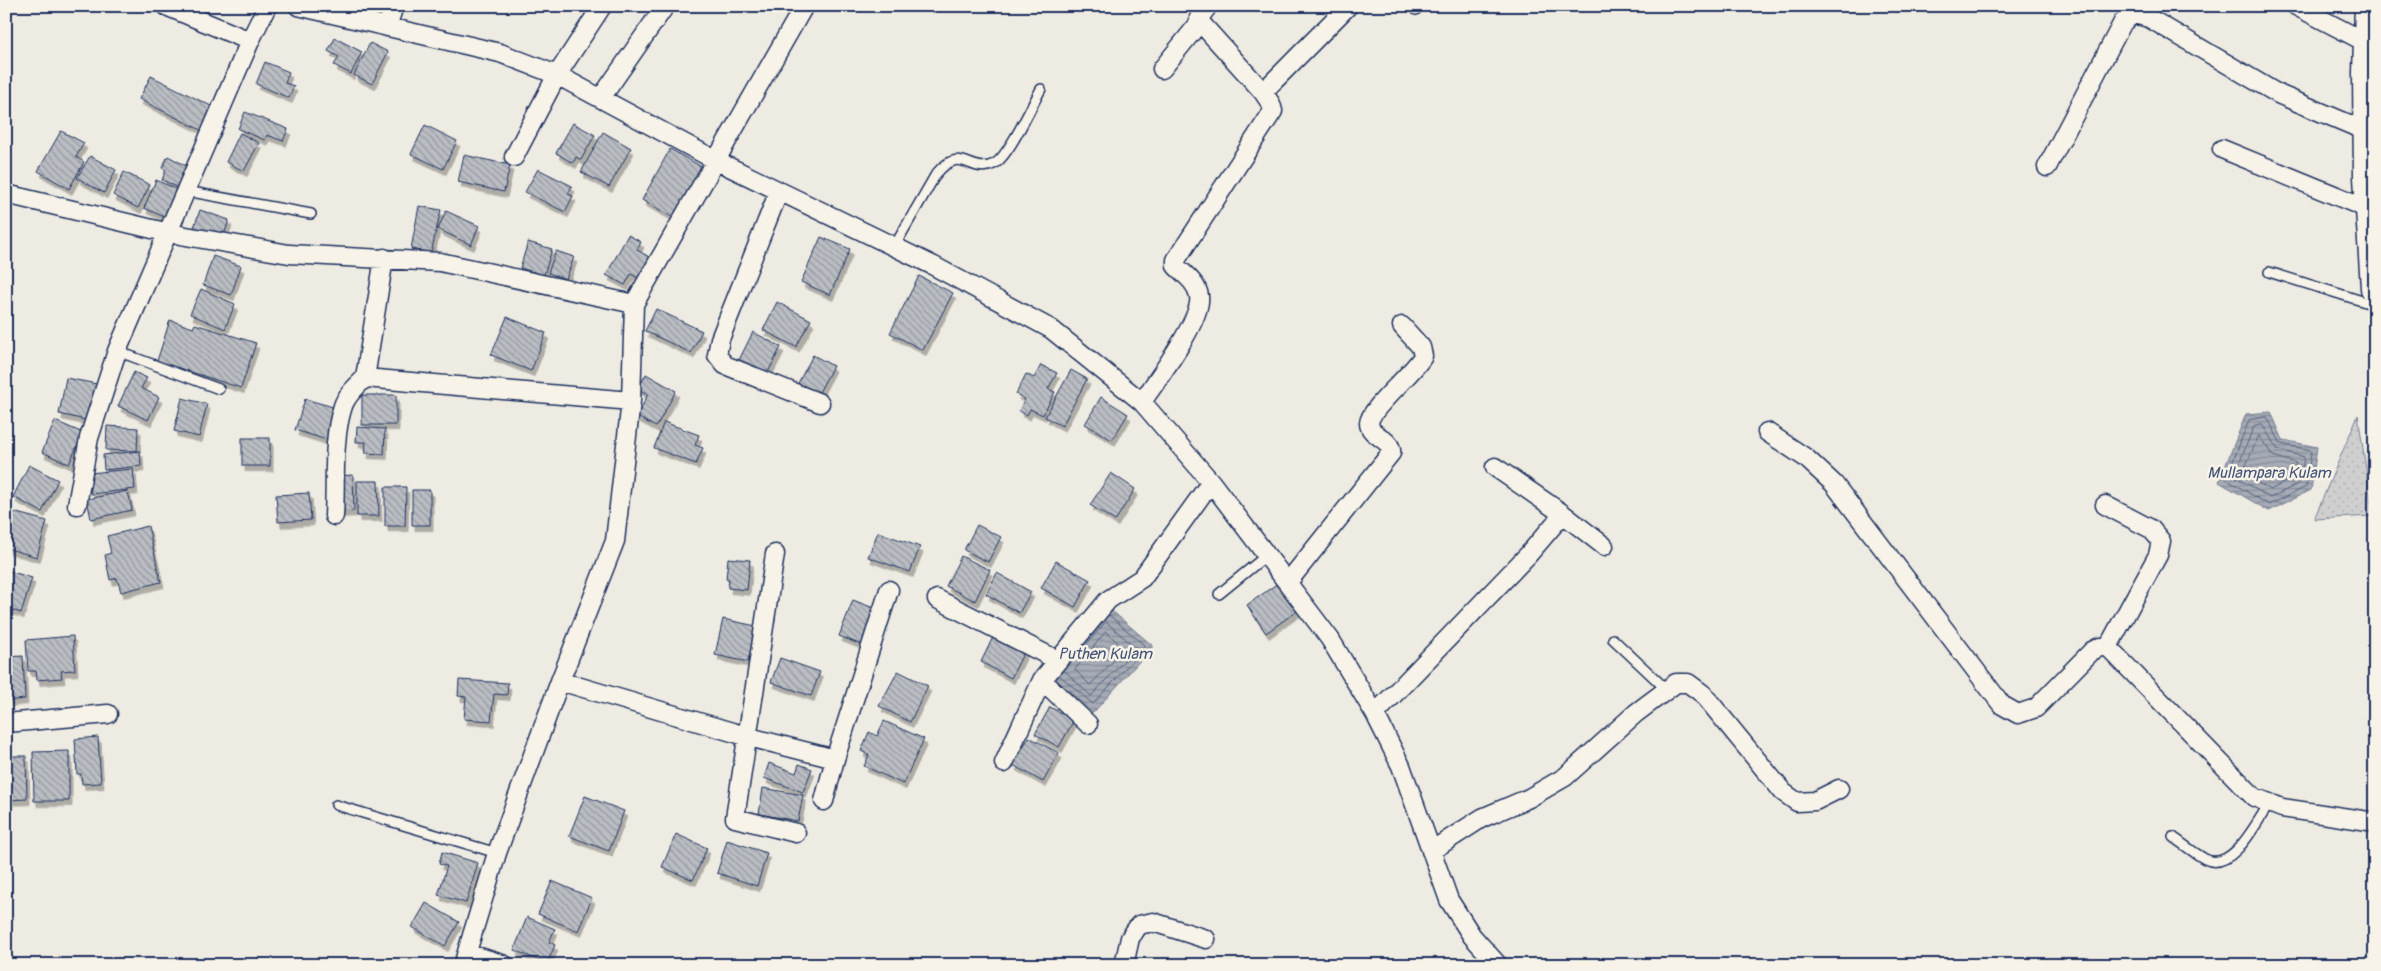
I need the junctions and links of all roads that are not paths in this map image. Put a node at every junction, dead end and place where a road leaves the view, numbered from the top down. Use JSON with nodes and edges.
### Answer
{"nodes":[{"id":1,"x":166,"y":6,"type":"edge"},
{"id":2,"x":267,"y":6,"type":"edge"},
{"id":3,"x":298,"y":6,"type":"edge"},
{"id":4,"x":394,"y":6,"type":"edge"},
{"id":5,"x":602,"y":6,"type":"edge"},
{"id":6,"x":665,"y":6,"type":"edge"},
{"id":7,"x":804,"y":6,"type":"edge"},
{"id":8,"x":1208,"y":6,"type":"edge"},
{"id":9,"x":1348,"y":6,"type":"edge"},
{"id":10,"x":2296,"y":6,"type":"edge"},
{"id":11,"x":2370,"y":6,"type":"edge"},
{"id":12,"x":1200,"y":22,"type":"junction"},
{"id":13,"x":387,"y":27,"type":"junction"},
{"id":14,"x":250,"y":41,"type":"junction"},
{"id":15,"x":2369,"y":44,"type":"junction"},
{"id":16,"x":1162,"y":69,"type":"dead end"},
{"id":17,"x":557,"y":75,"type":"junction"},
{"id":18,"x":1041,"y":89,"type":"dead end"},
{"id":19,"x":1263,"y":92,"type":"junction"},
{"id":20,"x":601,"y":98,"type":"junction"},
{"id":21,"x":2368,"y":132,"type":"junction"},
{"id":22,"x":2222,"y":149,"type":"dead end"},
{"id":23,"x":514,"y":157,"type":"dead end"},
{"id":24,"x":717,"y":161,"type":"junction"},
{"id":25,"x":2047,"y":167,"type":"dead end"},
{"id":26,"x":2371,"y":177,"type":"edge"},
{"id":27,"x":186,"y":191,"type":"junction"},
{"id":28,"x":779,"y":191,"type":"junction"},
{"id":29,"x":6,"y":194,"type":"edge"},
{"id":30,"x":2371,"y":210,"type":"junction"},
{"id":31,"x":311,"y":214,"type":"dead end"},
{"id":32,"x":169,"y":232,"type":"junction"},
{"id":33,"x":894,"y":247,"type":"junction"},
{"id":34,"x":384,"y":258,"type":"junction"},
{"id":35,"x":2269,"y":272,"type":"dead end"},
{"id":36,"x":2375,"y":288,"type":"edge"},
{"id":37,"x":634,"y":304,"type":"junction"},
{"id":38,"x":2375,"y":305,"type":"edge"},
{"id":39,"x":1402,"y":326,"type":"dead end"},
{"id":40,"x":117,"y":351,"type":"junction"},
{"id":41,"x":365,"y":378,"type":"junction"},
{"id":42,"x":219,"y":389,"type":"dead end"},
{"id":43,"x":630,"y":401,"type":"junction"},
{"id":44,"x":1142,"y":402,"type":"junction"},
{"id":45,"x":820,"y":404,"type":"dead end"},
{"id":46,"x":1767,"y":432,"type":"dead end"},
{"id":47,"x":1495,"y":467,"type":"dead end"},
{"id":48,"x":1210,"y":482,"type":"junction"},
{"id":49,"x":77,"y":505,"type":"dead end"},
{"id":50,"x":2105,"y":505,"type":"dead end"},
{"id":51,"x":1563,"y":514,"type":"junction"},
{"id":52,"x":334,"y":516,"type":"dead end"},
{"id":53,"x":1604,"y":546,"type":"dead end"},
{"id":54,"x":775,"y":554,"type":"dead end"},
{"id":55,"x":1267,"y":555,"type":"junction"},
{"id":56,"x":1288,"y":582,"type":"junction"},
{"id":57,"x":889,"y":590,"type":"dead end"},
{"id":58,"x":1219,"y":594,"type":"dead end"},
{"id":59,"x":937,"y":599,"type":"dead end"},
{"id":60,"x":1613,"y":639,"type":"dead end"},
{"id":61,"x":2108,"y":647,"type":"junction"},
{"id":62,"x":1058,"y":660,"type":"junction"},
{"id":63,"x":1042,"y":680,"type":"junction"},
{"id":64,"x":560,"y":682,"type":"junction"},
{"id":65,"x":1666,"y":689,"type":"junction"},
{"id":66,"x":108,"y":714,"type":"dead end"},
{"id":67,"x":1375,"y":714,"type":"junction"},
{"id":68,"x":6,"y":722,"type":"edge"},
{"id":69,"x":1088,"y":724,"type":"dead end"},
{"id":70,"x":749,"y":737,"type":"junction"},
{"id":71,"x":836,"y":759,"type":"junction"},
{"id":72,"x":1004,"y":763,"type":"dead end"},
{"id":73,"x":1839,"y":789,"type":"dead end"},
{"id":74,"x":824,"y":801,"type":"dead end"},
{"id":75,"x":2269,"y":804,"type":"junction"},
{"id":76,"x":336,"y":805,"type":"dead end"},
{"id":77,"x":2375,"y":822,"type":"edge"},
{"id":78,"x":796,"y":833,"type":"dead end"},
{"id":79,"x":2173,"y":837,"type":"dead end"},
{"id":80,"x":1431,"y":851,"type":"junction"},
{"id":81,"x":497,"y":853,"type":"junction"},
{"id":82,"x":1206,"y":939,"type":"dead end"},
{"id":83,"x":465,"y":959,"type":"edge"},
{"id":84,"x":505,"y":965,"type":"edge"},
{"id":85,"x":1124,"y":965,"type":"edge"},
{"id":86,"x":1498,"y":965,"type":"edge"}],
"edges":[{"from":1,"to":14,"type":"street"},
{"from":2,"to":14,"type":"street"},
{"from":3,"to":13,"type":"street"},
{"from":4,"to":13,"type":"street"},
{"from":5,"to":17,"type":"street"},
{"from":6,"to":20,"type":"street"},
{"from":7,"to":24,"type":"street"},
{"from":8,"to":12,"type":"street"},
{"from":9,"to":19,"type":"street"},
{"from":10,"to":15,"type":"street"},
{"from":11,"to":15,"type":"main road"},
{"from":12,"to":16,"type":"street"},
{"from":12,"to":19,"type":"street"},
{"from":13,"to":17,"type":"street"},
{"from":14,"to":27,"type":"street"},
{"from":15,"to":21,"type":"main road"},
{"from":17,"to":20,"type":"street"},
{"from":17,"to":23,"type":"street"},
{"from":18,"to":33,"type":"lane"},
{"from":19,"to":44,"type":"street"},
{"from":20,"to":24,"type":"street"},
{"from":21,"to":25,"type":"street"},
{"from":21,"to":26,"type":"main road"},
{"from":22,"to":30,"type":"street"},
{"from":24,"to":28,"type":"street"},
{"from":24,"to":37,"type":"street"},
{"from":26,"to":30,"type":"main road"},
{"from":27,"to":31,"type":"lane"},
{"from":27,"to":32,"type":"street"},
{"from":28,"to":33,"type":"street"},
{"from":28,"to":45,"type":"street"},
{"from":29,"to":32,"type":"street"},
{"from":30,"to":36,"type":"main road"},
{"from":32,"to":34,"type":"street"},
{"from":32,"to":40,"type":"street"},
{"from":33,"to":44,"type":"street"},
{"from":34,"to":37,"type":"street"},
{"from":34,"to":41,"type":"street"},
{"from":35,"to":38,"type":"lane"},
{"from":37,"to":43,"type":"street"},
{"from":39,"to":56,"type":"street"},
{"from":40,"to":42,"type":"lane"},
{"from":40,"to":49,"type":"street"},
{"from":41,"to":43,"type":"street"},
{"from":41,"to":52,"type":"street"},
{"from":43,"to":64,"type":"street"},
{"from":44,"to":48,"type":"street"},
{"from":46,"to":61,"type":"street"},
{"from":47,"to":51,"type":"street"},
{"from":48,"to":55,"type":"street"},
{"from":48,"to":62,"type":"street"},
{"from":50,"to":61,"type":"street"},
{"from":51,"to":53,"type":"street"},
{"from":51,"to":67,"type":"street"},
{"from":54,"to":70,"type":"street"},
{"from":55,"to":56,"type":"street"},
{"from":55,"to":58,"type":"lane"},
{"from":56,"to":67,"type":"street"},
{"from":57,"to":71,"type":"street"},
{"from":59,"to":62,"type":"street"},
{"from":60,"to":65,"type":"lane"},
{"from":61,"to":75,"type":"street"},
{"from":62,"to":63,"type":"street"},
{"from":63,"to":69,"type":"street"},
{"from":63,"to":72,"type":"street"},
{"from":64,"to":70,"type":"street"},
{"from":64,"to":81,"type":"street"},
{"from":65,"to":73,"type":"street"},
{"from":65,"to":80,"type":"street"},
{"from":66,"to":68,"type":"street"},
{"from":67,"to":80,"type":"street"},
{"from":70,"to":71,"type":"street"},
{"from":70,"to":78,"type":"street"},
{"from":71,"to":74,"type":"street"},
{"from":75,"to":77,"type":"street"},
{"from":75,"to":79,"type":"lane"},
{"from":76,"to":81,"type":"lane"},
{"from":80,"to":86,"type":"street"},
{"from":81,"to":83,"type":"street"},
{"from":82,"to":85,"type":"street"},
{"from":83,"to":84,"type":"street"}]}
